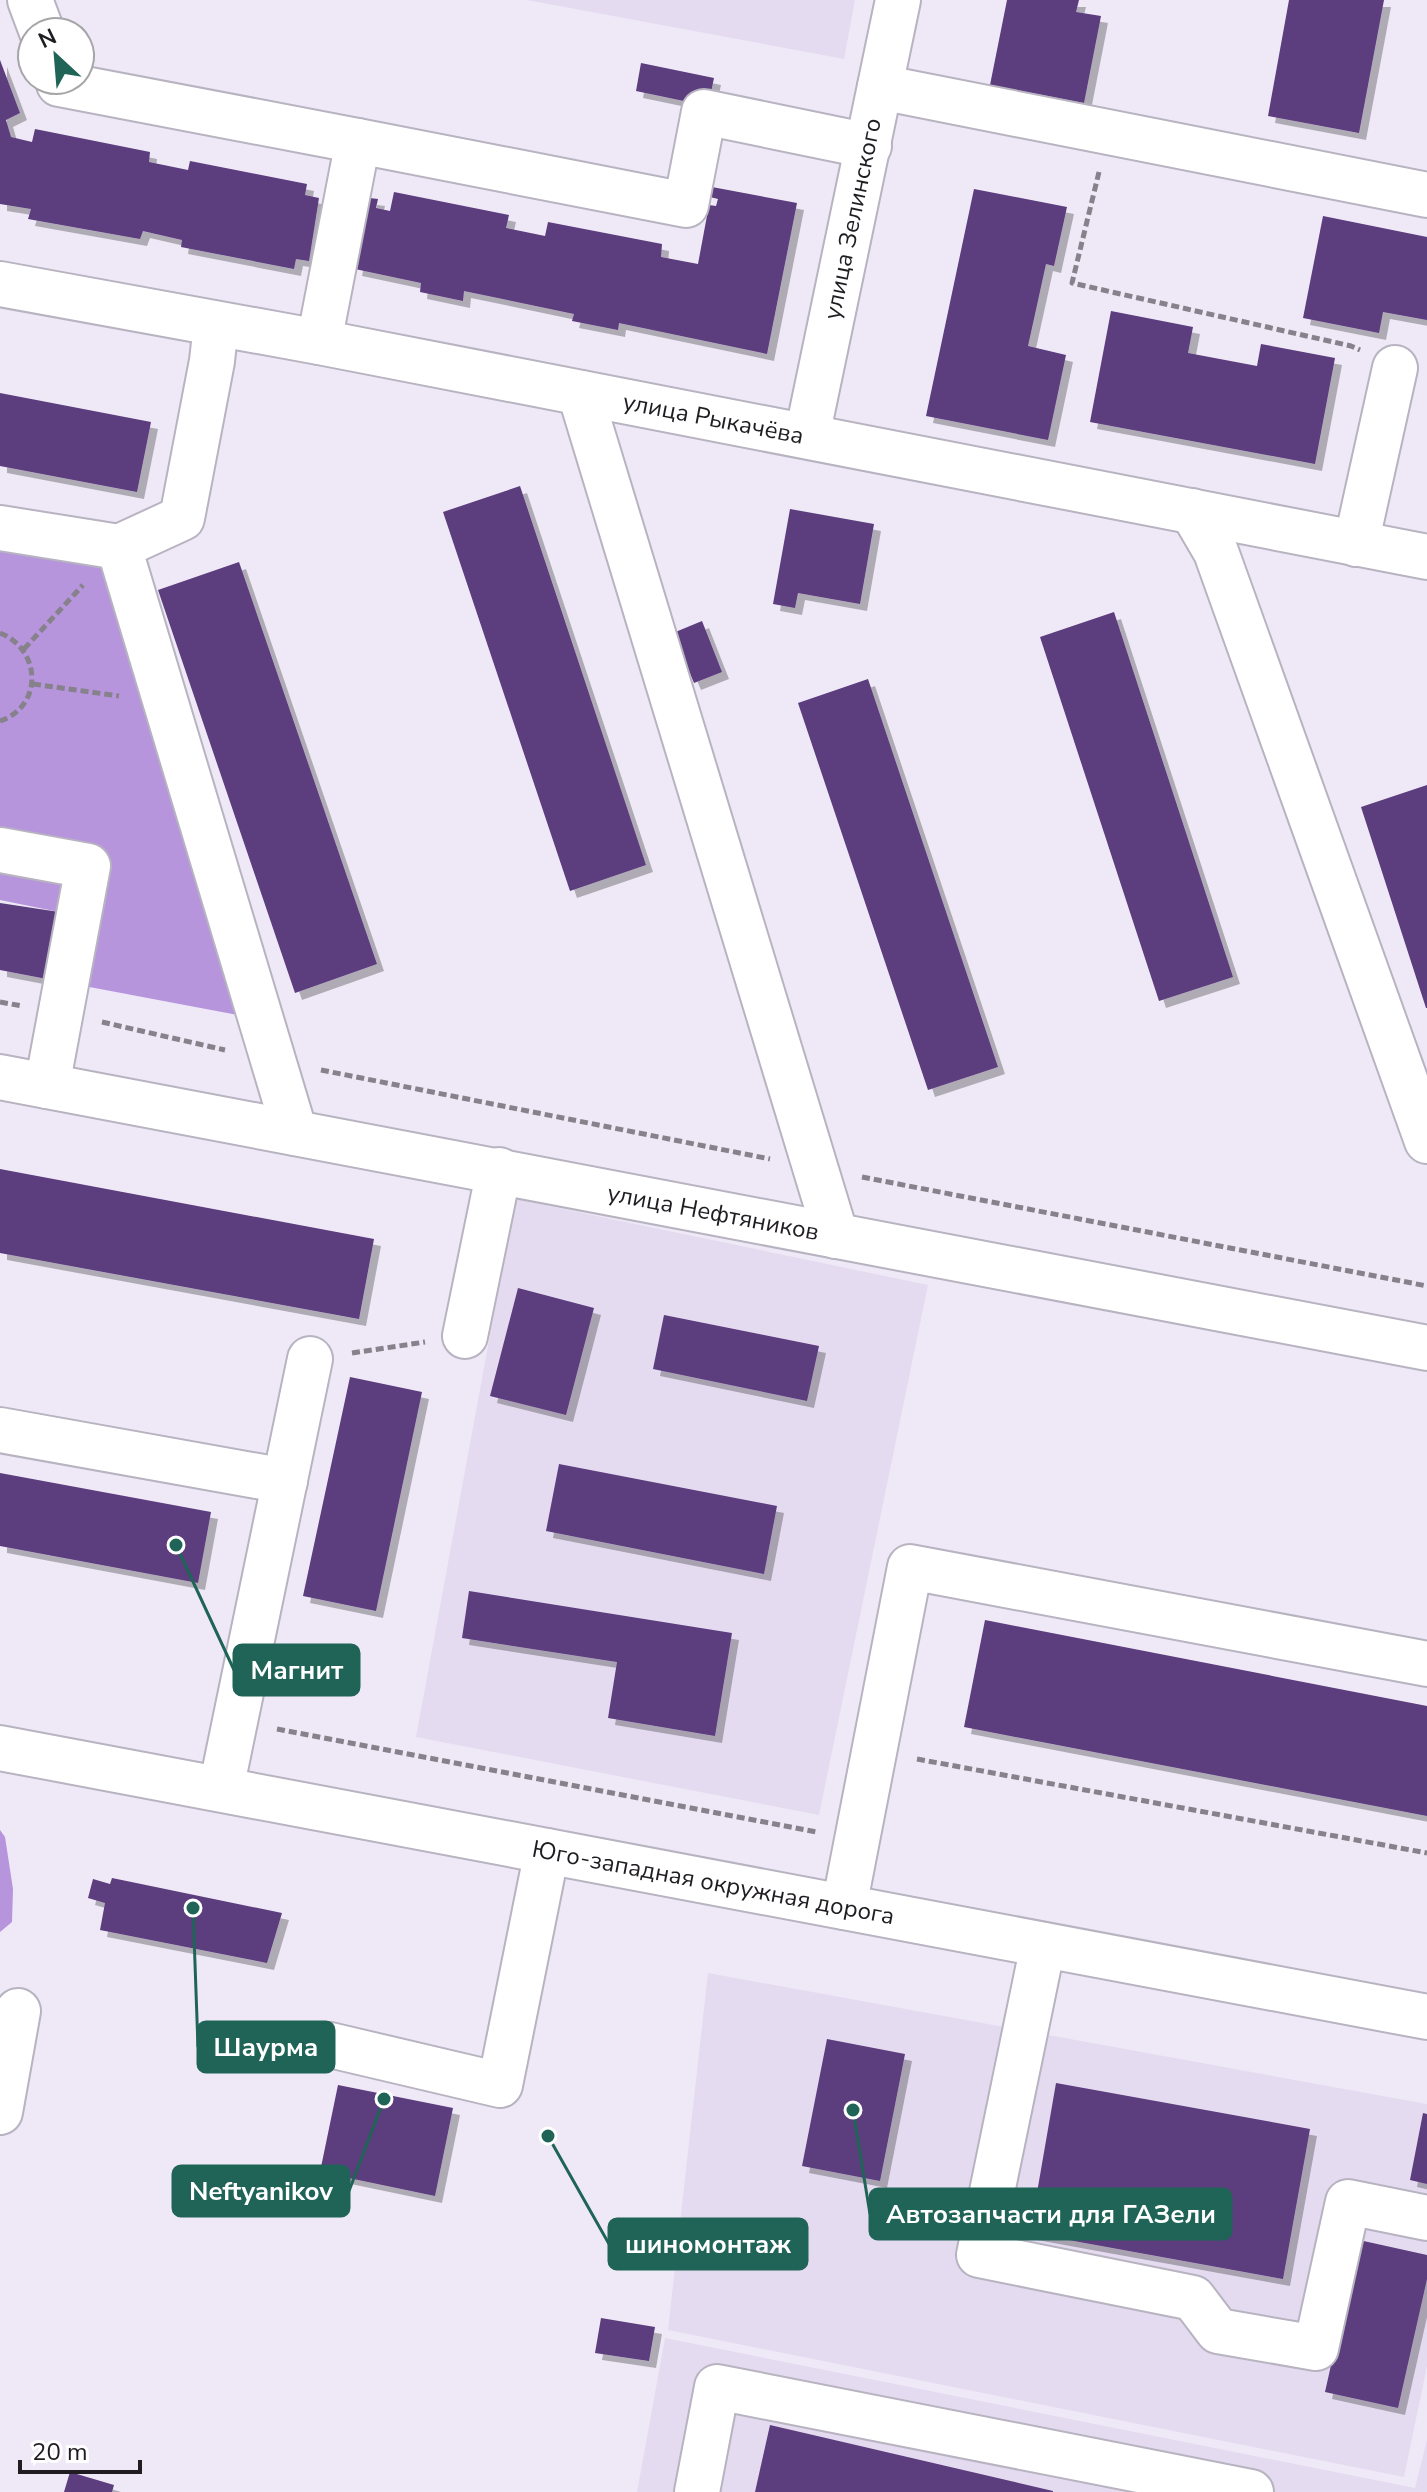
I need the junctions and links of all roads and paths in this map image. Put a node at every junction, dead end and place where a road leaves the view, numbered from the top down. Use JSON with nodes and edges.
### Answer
{"nodes":[{"id":1,"x":898,"y":0,"type":"edge"},
{"id":2,"x":880,"y":87,"type":"junction"},
{"id":3,"x":96,"y":91,"type":"edge"},
{"id":4,"x":1109,"y":132,"type":"junction"},
{"id":5,"x":358,"y":141,"type":"junction"},
{"id":6,"x":869,"y":146,"type":"junction"},
{"id":7,"x":1427,"y":195,"type":"edge"},
{"id":8,"x":0,"y":284,"type":"edge"},
{"id":9,"x":216,"y":324,"type":"junction"},
{"id":10,"x":319,"y":342,"type":"junction"},
{"id":11,"x":1395,"y":368,"type":"joint"},
{"id":12,"x":580,"y":393,"type":"junction"},
{"id":13,"x":807,"y":436,"type":"junction"},
{"id":14,"x":1192,"y":511,"type":"junction"},
{"id":15,"x":0,"y":528,"type":"edge"},
{"id":16,"x":1356,"y":544,"type":"junction"},
{"id":17,"x":119,"y":547,"type":"junction"},
{"id":18,"x":1427,"y":557,"type":"edge"},
{"id":19,"x":0,"y":633,"type":"edge"},
{"id":20,"x":24,"y":649,"type":"junction"},
{"id":21,"x":33,"y":684,"type":"junction"},
{"id":22,"x":166,"y":703,"type":"junction"},
{"id":23,"x":0,"y":721,"type":"edge"},
{"id":24,"x":0,"y":850,"type":"edge"},
{"id":25,"x":0,"y":1002,"type":"edge"},
{"id":26,"x":61,"y":1013,"type":"junction"},
{"id":27,"x":272,"y":1060,"type":"junction"},
{"id":28,"x":0,"y":1077,"type":"edge"},
{"id":29,"x":47,"y":1086,"type":"junction"},
{"id":30,"x":295,"y":1133,"type":"junction"},
{"id":31,"x":1427,"y":1141,"type":"edge"},
{"id":32,"x":815,"y":1168,"type":"junction"},
{"id":33,"x":499,"y":1170,"type":"junction"},
{"id":34,"x":836,"y":1236,"type":"junction"},
{"id":35,"x":1427,"y":1286,"type":"edge"},
{"id":36,"x":465,"y":1336,"type":"joint"},
{"id":37,"x":1427,"y":1348,"type":"edge"},
{"id":38,"x":310,"y":1359,"type":"joint"},
{"id":39,"x":0,"y":1430,"type":"edge"},
{"id":40,"x":285,"y":1481,"type":"junction"},
{"id":41,"x":1427,"y":1664,"type":"edge"},
{"id":42,"x":235,"y":1721,"type":"junction"},
{"id":43,"x":0,"y":1748,"type":"edge"},
{"id":44,"x":874,"y":1751,"type":"junction"},
{"id":45,"x":221,"y":1789,"type":"junction"},
{"id":46,"x":857,"y":1840,"type":"junction"},
{"id":47,"x":547,"y":1851,"type":"junction"},
{"id":48,"x":1427,"y":1853,"type":"edge"},
{"id":49,"x":844,"y":1907,"type":"junction"},
{"id":50,"x":1043,"y":1945,"type":"junction"},
{"id":51,"x":18,"y":2011,"type":"dead end"},
{"id":52,"x":1427,"y":2017,"type":"edge"},
{"id":53,"x":330,"y":2045,"type":"dead end"},
{"id":54,"x":0,"y":2112,"type":"edge"},
{"id":55,"x":1427,"y":2218,"type":"edge"},
{"id":56,"x":697,"y":2492,"type":"edge"},
{"id":57,"x":1248,"y":2492,"type":"edge"}],
"edges":[{"from":1,"to":2,"type":"main road","name":"улица Зелинского"},
{"from":2,"to":4,"type":"main road"},
{"from":2,"to":6,"type":"main road","name":"улица Зелинского"},
{"from":3,"to":5,"type":"main road"},
{"from":4,"to":7,"type":"main road"},
{"from":4,"to":11,"type":"path"},
{"from":5,"to":6,"type":"main road"},
{"from":5,"to":10,"type":"main road"},
{"from":6,"to":13,"type":"main road","name":"улица Зелинского"},
{"from":8,"to":9,"type":"main road","name":"улица Рыкачёва"},
{"from":9,"to":10,"type":"main road","name":"улица Рыкачёва"},
{"from":9,"to":17,"type":"main road"},
{"from":10,"to":12,"type":"main road","name":"улица Рыкачёва"},
{"from":11,"to":16,"type":"main road"},
{"from":12,"to":13,"type":"main road","name":"улица Рыкачёва"},
{"from":12,"to":32,"type":"main road"},
{"from":13,"to":14,"type":"main road","name":"улица Рыкачёва"},
{"from":14,"to":16,"type":"main road","name":"улица Рыкачёва"},
{"from":14,"to":31,"type":"main road"},
{"from":15,"to":17,"type":"main road"},
{"from":16,"to":18,"type":"main road","name":"улица Рыкачёва"},
{"from":17,"to":20,"type":"path"},
{"from":17,"to":22,"type":"main road"},
{"from":19,"to":20,"type":"path"},
{"from":20,"to":21,"type":"path"},
{"from":21,"to":22,"type":"path"},
{"from":21,"to":23,"type":"path"},
{"from":22,"to":27,"type":"main road"},
{"from":24,"to":26,"type":"main road"},
{"from":25,"to":26,"type":"path"},
{"from":26,"to":27,"type":"path"},
{"from":26,"to":29,"type":"main road"},
{"from":27,"to":30,"type":"main road"},
{"from":27,"to":32,"type":"path"},
{"from":28,"to":29,"type":"main road","name":"улица Нефтяников"},
{"from":29,"to":30,"type":"main road","name":"улица Нефтяников"},
{"from":30,"to":33,"type":"main road","name":"улица Нефтяников"},
{"from":32,"to":34,"type":"main road"},
{"from":32,"to":35,"type":"path"},
{"from":33,"to":34,"type":"main road","name":"улица Нефтяников"},
{"from":33,"to":36,"type":"main road"},
{"from":34,"to":37,"type":"main road","name":"улица Нефтяников"},
{"from":36,"to":38,"type":"path"},
{"from":38,"to":40,"type":"main road"},
{"from":39,"to":40,"type":"main road"},
{"from":40,"to":42,"type":"main road"},
{"from":41,"to":44,"type":"main road"},
{"from":42,"to":45,"type":"main road"},
{"from":42,"to":46,"type":"path"},
{"from":43,"to":45,"type":"main road","name":"Юго-западная окружная дорога"},
{"from":44,"to":46,"type":"main road"},
{"from":44,"to":48,"type":"path"},
{"from":45,"to":47,"type":"main road","name":"Юго-западная окружная дорога"},
{"from":46,"to":49,"type":"main road"},
{"from":47,"to":49,"type":"main road","name":"Юго-западная окружная дорога"},
{"from":47,"to":53,"type":"main road"},
{"from":49,"to":50,"type":"main road","name":"Юго-западная окружная дорога"},
{"from":50,"to":52,"type":"main road","name":"Юго-западная окружная дорога"},
{"from":50,"to":55,"type":"main road"},
{"from":51,"to":54,"type":"main road"},
{"from":56,"to":57,"type":"main road"}]}
